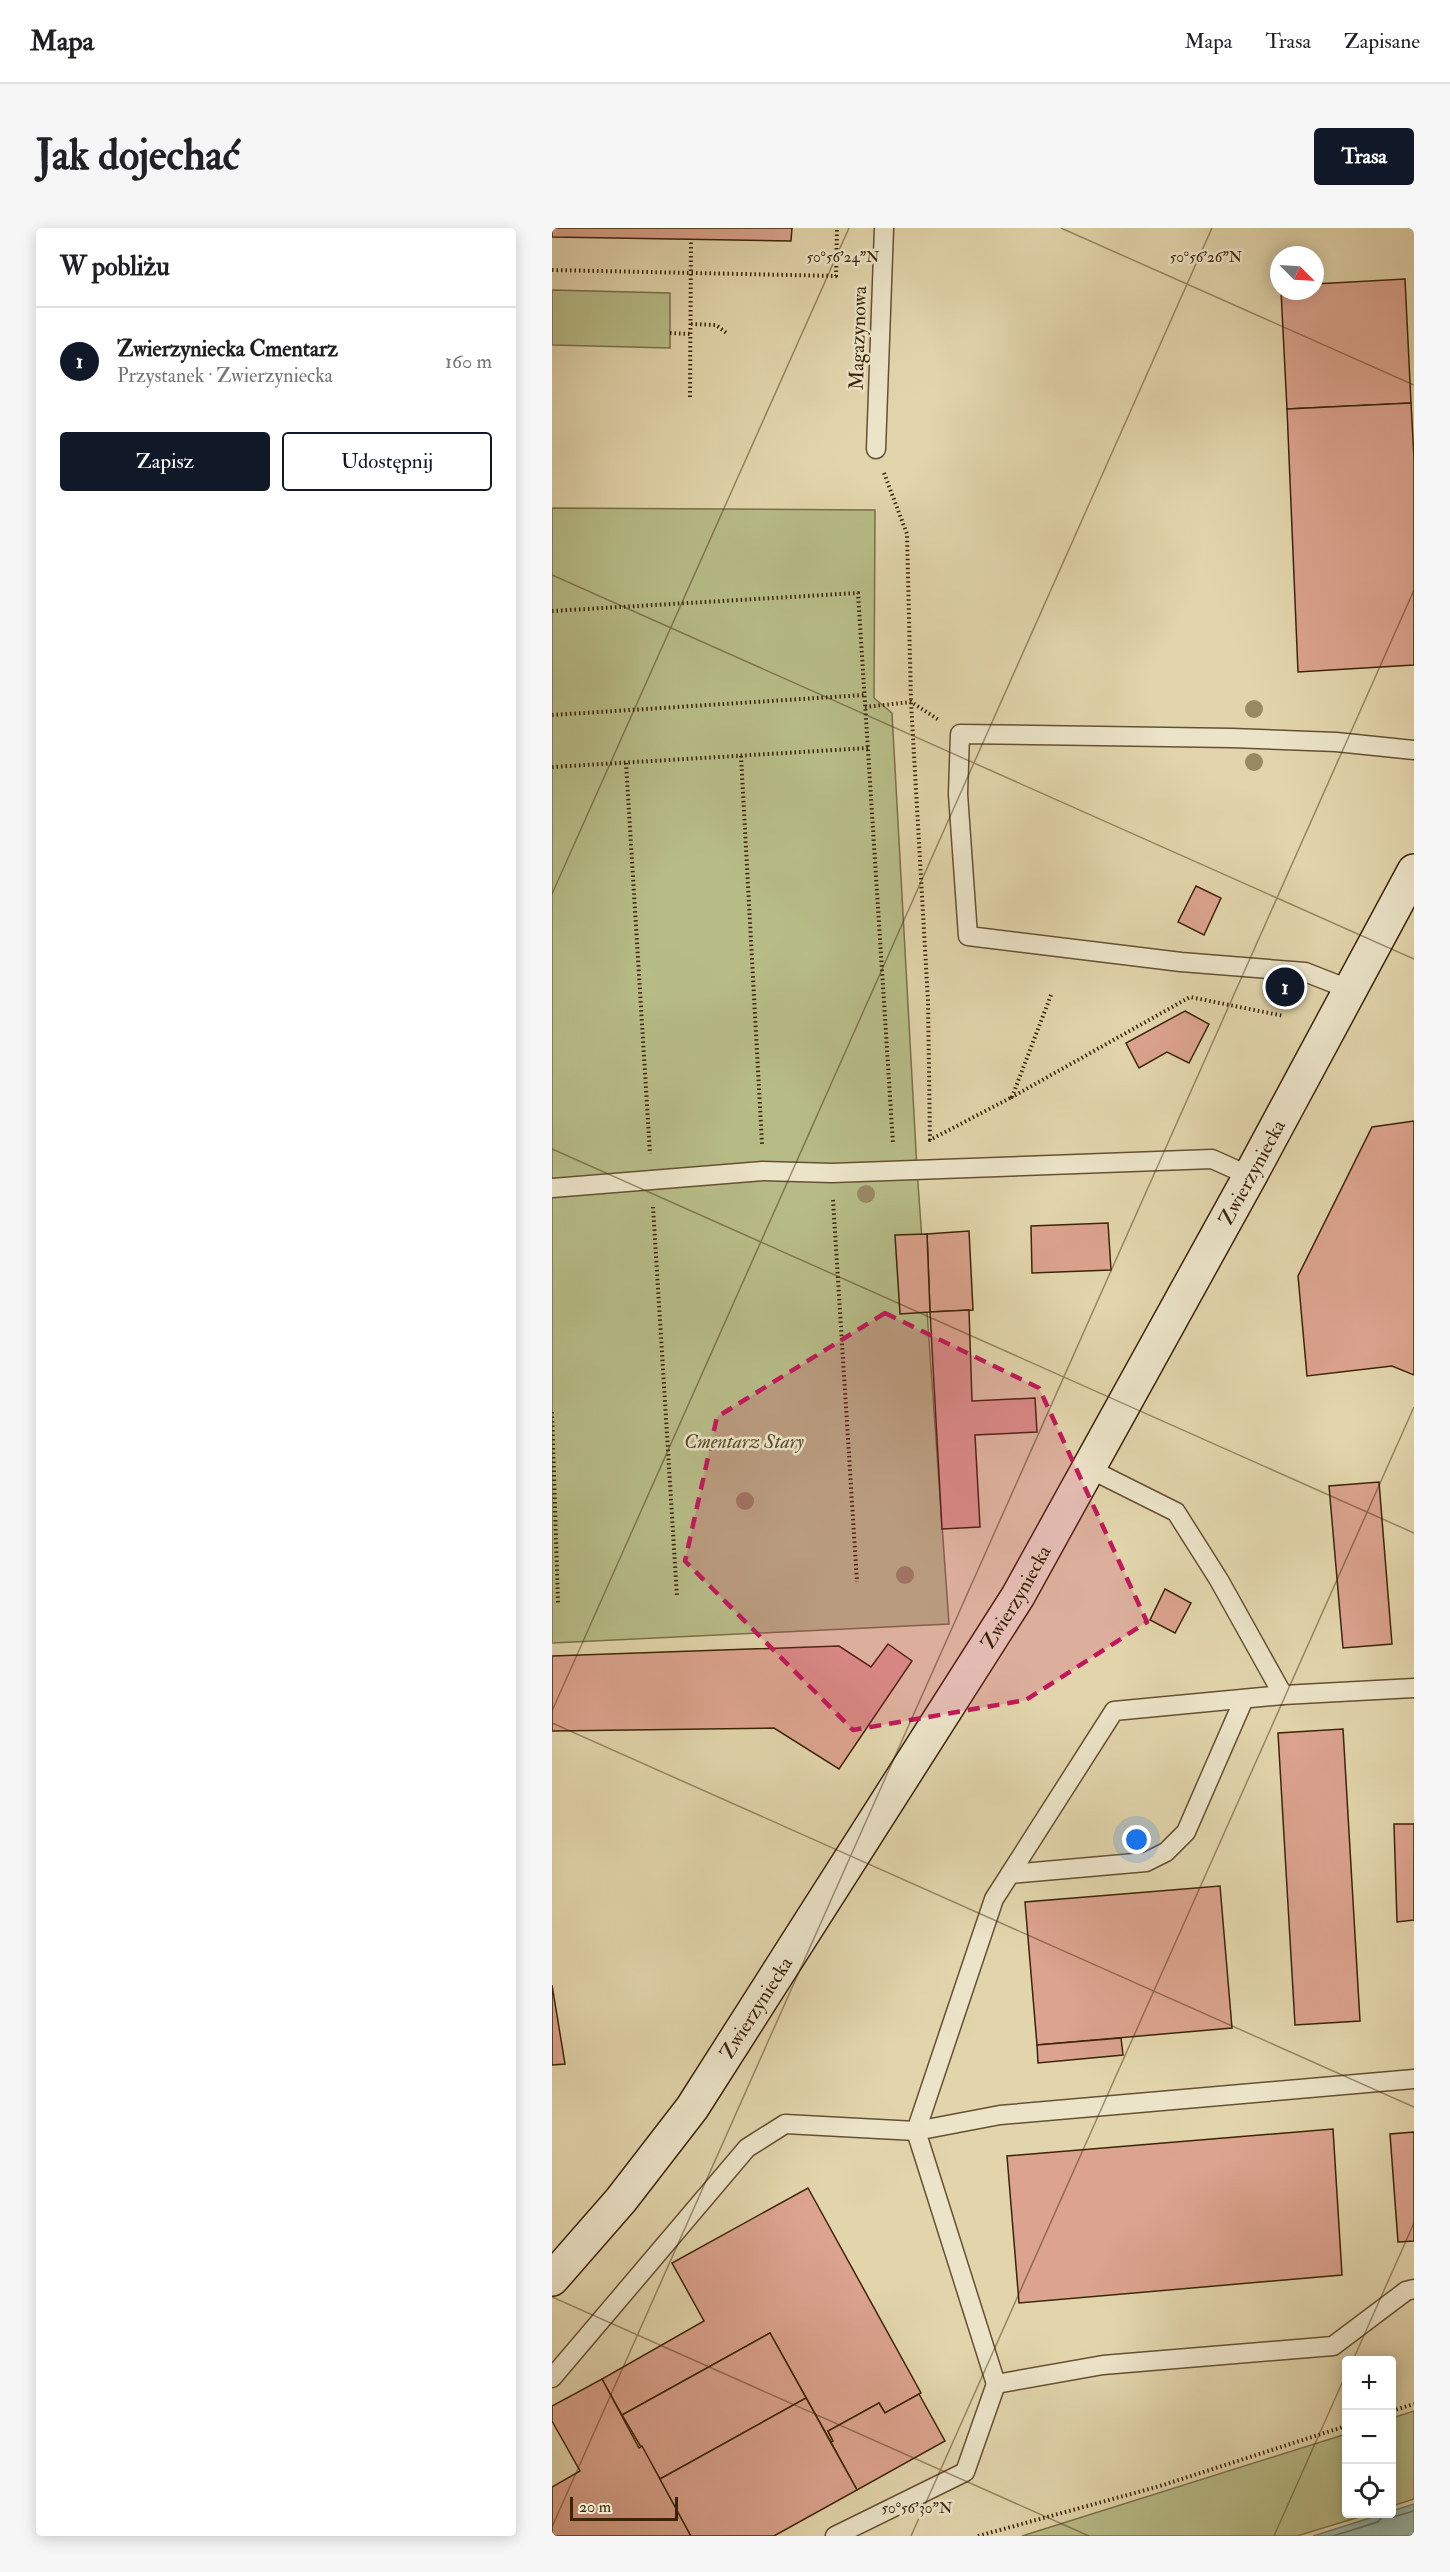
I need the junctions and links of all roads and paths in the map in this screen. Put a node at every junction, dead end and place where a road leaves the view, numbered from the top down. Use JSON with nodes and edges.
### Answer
{"nodes":[{"id":1,"x":837,"y":228,"type":"edge"},
{"id":2,"x":884,"y":228,"type":"edge"},
{"id":3,"x":691,"y":239,"type":"dead end"},
{"id":4,"x":552,"y":270,"type":"edge"},
{"id":5,"x":692,"y":273,"type":"junction"},
{"id":6,"x":691,"y":324,"type":"junction"},
{"id":7,"x":670,"y":333,"type":"dead end"},
{"id":8,"x":691,"y":334,"type":"junction"},
{"id":9,"x":728,"y":334,"type":"dead end"},
{"id":10,"x":690,"y":397,"type":"dead end"},
{"id":11,"x":876,"y":449,"type":"joint"},
{"id":12,"x":552,"y":611,"type":"edge"},
{"id":13,"x":864,"y":695,"type":"junction"},
{"id":14,"x":911,"y":702,"type":"junction"},
{"id":15,"x":865,"y":706,"type":"junction"},
{"id":16,"x":552,"y":715,"type":"edge"},
{"id":17,"x":868,"y":748,"type":"junction"},
{"id":18,"x":1414,"y":750,"type":"edge"},
{"id":19,"x":741,"y":756,"type":"junction"},
{"id":20,"x":626,"y":763,"type":"junction"},
{"id":21,"x":552,"y":767,"type":"edge"},
{"id":22,"x":1414,"y":871,"type":"edge"},
{"id":23,"x":1351,"y":990,"type":"junction"},
{"id":24,"x":1051,"y":995,"type":"dead end"},
{"id":25,"x":1284,"y":1016,"type":"dead end"},
{"id":26,"x":1012,"y":1097,"type":"junction"},
{"id":27,"x":894,"y":1169,"type":"junction"},
{"id":28,"x":763,"y":1171,"type":"junction"},
{"id":29,"x":832,"y":1173,"type":"junction"},
{"id":30,"x":1251,"y":1176,"type":"junction"},
{"id":31,"x":651,"y":1181,"type":"junction"},
{"id":32,"x":552,"y":1188,"type":"edge"},
{"id":33,"x":552,"y":1412,"type":"edge"},
{"id":34,"x":1089,"y":1468,"type":"junction"},
{"id":35,"x":857,"y":1582,"type":"dead end"},
{"id":36,"x":677,"y":1597,"type":"dead end"},
{"id":37,"x":558,"y":1603,"type":"dead end"},
{"id":38,"x":1414,"y":1688,"type":"edge"},
{"id":39,"x":1283,"y":1695,"type":"junction"},
{"id":40,"x":1244,"y":1699,"type":"junction"},
{"id":41,"x":1010,"y":1874,"type":"junction"},
{"id":42,"x":1414,"y":2079,"type":"edge"},
{"id":43,"x":916,"y":2131,"type":"junction"},
{"id":44,"x":552,"y":2279,"type":"edge"},
{"id":45,"x":1414,"y":2289,"type":"edge"},
{"id":46,"x":552,"y":2378,"type":"edge"},
{"id":47,"x":996,"y":2385,"type":"junction"},
{"id":48,"x":1414,"y":2404,"type":"edge"},
{"id":49,"x":1395,"y":2410,"type":"edge"},
{"id":50,"x":1342,"y":2428,"type":"edge"},
{"id":51,"x":835,"y":2536,"type":"edge"},
{"id":52,"x":978,"y":2536,"type":"edge"}],
"edges":[{"from":1,"to":5,"type":"path"},
{"from":2,"to":11,"type":"lane","name":"Magazynowa"},
{"from":3,"to":5,"type":"path"},
{"from":4,"to":5,"type":"path"},
{"from":5,"to":6,"type":"path"},
{"from":6,"to":8,"type":"path"},
{"from":6,"to":9,"type":"path"},
{"from":7,"to":8,"type":"path"},
{"from":8,"to":10,"type":"path"},
{"from":11,"to":14,"type":"path"},
{"from":12,"to":13,"type":"path"},
{"from":13,"to":15,"type":"path"},
{"from":13,"to":16,"type":"path"},
{"from":14,"to":15,"type":"path"},
{"from":14,"to":26,"type":"path"},
{"from":15,"to":17,"type":"path"},
{"from":17,"to":19,"type":"path"},
{"from":17,"to":27,"type":"path"},
{"from":18,"to":23,"type":"lane"},
{"from":19,"to":20,"type":"path"},
{"from":19,"to":28,"type":"path"},
{"from":20,"to":21,"type":"path"},
{"from":20,"to":31,"type":"path"},
{"from":22,"to":23,"type":"street","name":"Zwierzyniecka"},
{"from":23,"to":30,"type":"street","name":"Zwierzyniecka"},
{"from":24,"to":26,"type":"path"},
{"from":25,"to":26,"type":"path"},
{"from":27,"to":29,"type":"lane"},
{"from":27,"to":30,"type":"lane"},
{"from":28,"to":29,"type":"lane"},
{"from":28,"to":31,"type":"lane"},
{"from":29,"to":35,"type":"path"},
{"from":30,"to":34,"type":"street","name":"Zwierzyniecka"},
{"from":31,"to":32,"type":"lane"},
{"from":31,"to":36,"type":"path"},
{"from":33,"to":37,"type":"path"},
{"from":34,"to":39,"type":"lane"},
{"from":34,"to":44,"type":"street","name":"Zwierzyniecka"},
{"from":38,"to":39,"type":"lane"},
{"from":39,"to":40,"type":"lane"},
{"from":40,"to":41,"type":"lane"},
{"from":40,"to":41,"type":"lane"},
{"from":41,"to":43,"type":"lane"},
{"from":42,"to":43,"type":"lane"},
{"from":43,"to":46,"type":"lane"},
{"from":43,"to":47,"type":"lane"},
{"from":45,"to":47,"type":"lane"},
{"from":47,"to":51,"type":"lane"},
{"from":48,"to":49,"type":"path"},
{"from":50,"to":52,"type":"path"}]}
